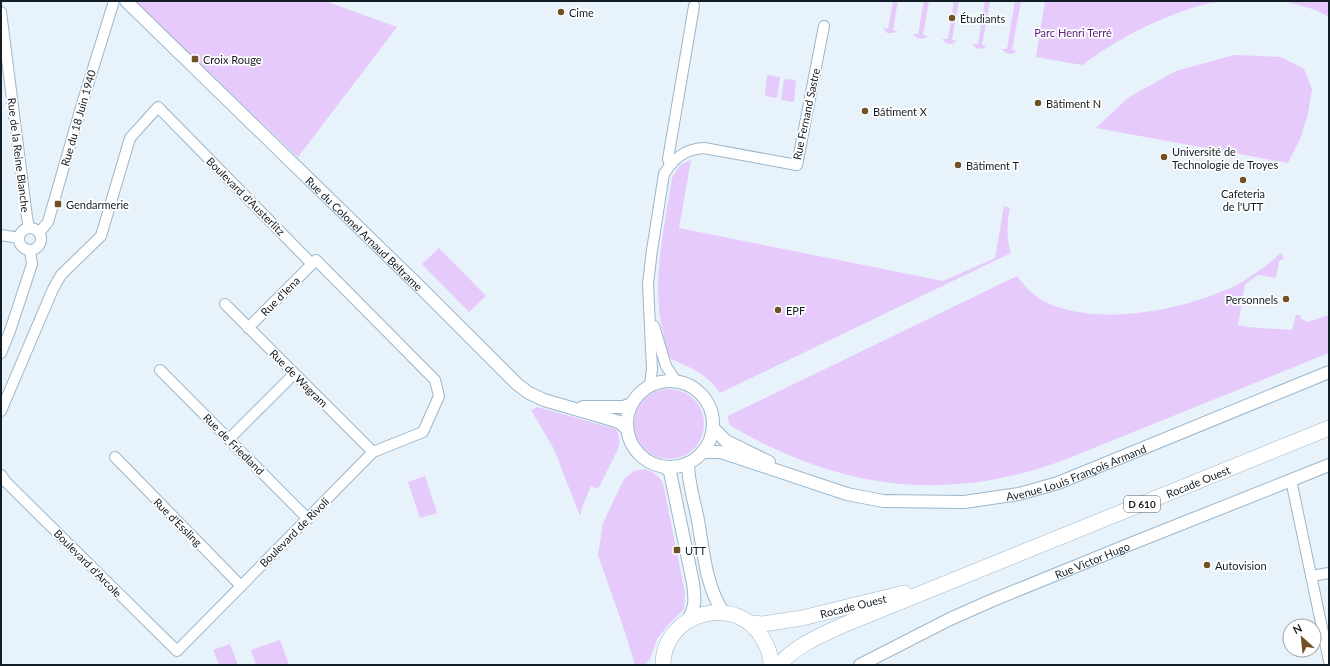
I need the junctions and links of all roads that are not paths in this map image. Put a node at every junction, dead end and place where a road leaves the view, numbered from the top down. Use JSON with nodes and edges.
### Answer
{"nodes":[{"id":1,"x":114,"y":1,"type":"edge"},
{"id":2,"x":126,"y":1,"type":"edge"},
{"id":3,"x":694,"y":6,"type":"dead end"},
{"id":4,"x":1,"y":12,"type":"edge"},
{"id":5,"x":824,"y":26,"type":"dead end"},
{"id":6,"x":670,"y":165,"type":"junction"},
{"id":7,"x":29,"y":228,"type":"junction"},
{"id":8,"x":39,"y":233,"type":"junction"},
{"id":9,"x":1,"y":235,"type":"edge"},
{"id":10,"x":19,"y":238,"type":"junction"},
{"id":11,"x":30,"y":250,"type":"junction"},
{"id":12,"x":312,"y":264,"type":"junction"},
{"id":13,"x":225,"y":304,"type":"dead end"},
{"id":14,"x":648,"y":307,"type":"junction"},
{"id":15,"x":248,"y":328,"type":"junction"},
{"id":16,"x":1,"y":353,"type":"edge"},
{"id":17,"x":160,"y":370,"type":"dead end"},
{"id":18,"x":1329,"y":372,"type":"edge"},
{"id":19,"x":294,"y":374,"type":"junction"},
{"id":20,"x":676,"y":381,"type":"junction"},
{"id":21,"x":650,"y":385,"type":"junction"},
{"id":22,"x":631,"y":404,"type":"junction"},
{"id":23,"x":564,"y":405,"type":"junction"},
{"id":24,"x":1,"y":411,"type":"edge"},
{"id":25,"x":626,"y":428,"type":"junction"},
{"id":26,"x":712,"y":428,"type":"junction"},
{"id":27,"x":1329,"y":428,"type":"edge"},
{"id":28,"x":423,"y":432,"type":"joint"},
{"id":29,"x":229,"y":439,"type":"junction"},
{"id":30,"x":373,"y":452,"type":"junction"},
{"id":31,"x":702,"y":452,"type":"junction"},
{"id":32,"x":115,"y":457,"type":"dead end"},
{"id":33,"x":688,"y":463,"type":"junction"},
{"id":34,"x":1329,"y":465,"type":"edge"},
{"id":35,"x":664,"y":467,"type":"junction"},
{"id":36,"x":1,"y":475,"type":"edge"},
{"id":37,"x":1291,"y":480,"type":"junction"},
{"id":38,"x":811,"y":482,"type":"junction"},
{"id":39,"x":308,"y":519,"type":"junction"},
{"id":40,"x":1329,"y":573,"type":"edge"},
{"id":41,"x":1311,"y":576,"type":"junction"},
{"id":42,"x":955,"y":580,"type":"junction"},
{"id":43,"x":241,"y":586,"type":"junction"},
{"id":44,"x":724,"y":612,"type":"junction"},
{"id":45,"x":688,"y":620,"type":"junction"},
{"id":46,"x":750,"y":623,"type":"junction"},
{"id":47,"x":177,"y":651,"type":"joint"},
{"id":48,"x":1329,"y":659,"type":"edge"},
{"id":49,"x":662,"y":663,"type":"edge"},
{"id":50,"x":771,"y":665,"type":"edge"},
{"id":51,"x":779,"y":665,"type":"edge"},
{"id":52,"x":860,"y":665,"type":"edge"}],
"edges":[{"from":1,"to":8,"type":"street","name":"Rue du 18 Juin 1940"},
{"from":2,"to":23,"type":"street","name":"Rue du Colonel Arnaud Beltrame"},
{"from":3,"to":6,"type":"street"},
{"from":4,"to":7,"type":"street","name":"Rue de la Reine Blanche"},
{"from":5,"to":6,"type":"street","name":"Rue Fernand Sastre"},
{"from":6,"to":14,"type":"street","name":"Rue Fernand Sastre"},
{"from":7,"to":8,"type":"street"},
{"from":7,"to":10,"type":"street"},
{"from":8,"to":11,"type":"street"},
{"from":9,"to":10,"type":"street"},
{"from":10,"to":11,"type":"street"},
{"from":11,"to":16,"type":"street"},
{"from":12,"to":15,"type":"street","name":"Rue d'Iena"},
{"from":12,"to":24,"type":"street","name":"Boulevard d'Austerlitz"},
{"from":12,"to":28,"type":"street","name":"Boulevard d'Austerlitz"},
{"from":13,"to":15,"type":"street","name":"Rue de Wagram"},
{"from":14,"to":20,"type":"street"},
{"from":14,"to":21,"type":"street"},
{"from":15,"to":19,"type":"street","name":"Rue de Wagram"},
{"from":17,"to":29,"type":"street","name":"Rue de Friedland"},
{"from":18,"to":38,"type":"street","name":"Avenue Louis François Armand"},
{"from":19,"to":29,"type":"street"},
{"from":19,"to":30,"type":"street","name":"Rue de Wagram"},
{"from":20,"to":21,"type":"street"},
{"from":20,"to":26,"type":"street"},
{"from":21,"to":22,"type":"street"},
{"from":22,"to":23,"type":"street"},
{"from":22,"to":25,"type":"street"},
{"from":23,"to":25,"type":"street","name":"Rue du Colonel Arnaud Beltrame"},
{"from":25,"to":35,"type":"street"},
{"from":26,"to":31,"type":"street"},
{"from":26,"to":38,"type":"street","name":"Avenue Louis François Armand"},
{"from":27,"to":42,"type":"main road","name":"Rocade Ouest","number":"D 610"},
{"from":28,"to":30,"type":"street","name":"Boulevard de Rivoli"},
{"from":29,"to":39,"type":"street","name":"Rue de Friedland"},
{"from":30,"to":39,"type":"street","name":"Boulevard de Rivoli"},
{"from":31,"to":33,"type":"street"},
{"from":31,"to":38,"type":"street","name":"Avenue Louis François Armand"},
{"from":32,"to":43,"type":"street","name":"Rue d'Essling"},
{"from":33,"to":35,"type":"street"},
{"from":33,"to":44,"type":"street"},
{"from":34,"to":37,"type":"street","name":"Rue Victor Hugo"},
{"from":35,"to":45,"type":"street"},
{"from":36,"to":47,"type":"street","name":"Boulevard d'Arcole"},
{"from":37,"to":41,"type":"street"},
{"from":37,"to":52,"type":"street","name":"Rue Victor Hugo"},
{"from":39,"to":43,"type":"street","name":"Boulevard de Rivoli"},
{"from":40,"to":41,"type":"street"},
{"from":41,"to":48,"type":"street"},
{"from":42,"to":46,"type":"main road","name":"Rocade Ouest","number":"D 610"},
{"from":42,"to":51,"type":"main road","name":"Rocade Ouest","number":"D 610"},
{"from":43,"to":47,"type":"street","name":"Boulevard de Rivoli"},
{"from":44,"to":45,"type":"main road"},
{"from":44,"to":46,"type":"main road"},
{"from":45,"to":49,"type":"main road"},
{"from":46,"to":50,"type":"main road"}]}
